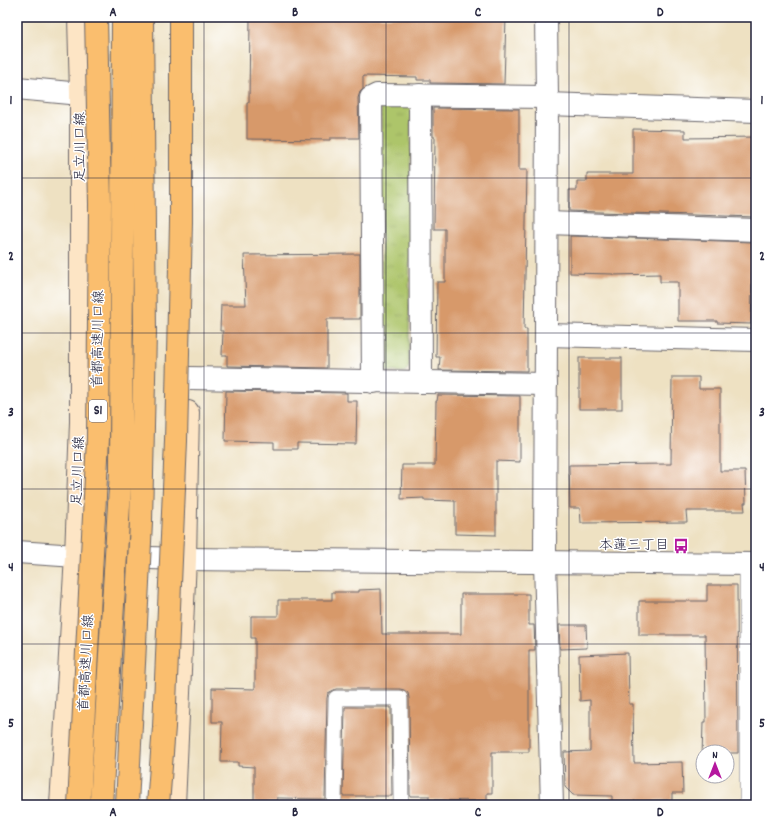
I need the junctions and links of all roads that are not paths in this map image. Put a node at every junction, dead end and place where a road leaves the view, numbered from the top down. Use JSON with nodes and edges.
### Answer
{"nodes":[{"id":1,"x":79,"y":17,"type":"edge"},
{"id":2,"x":96,"y":17,"type":"edge"},
{"id":3,"x":123,"y":17,"type":"edge"},
{"id":4,"x":142,"y":17,"type":"edge"},
{"id":5,"x":181,"y":17,"type":"edge"},
{"id":6,"x":189,"y":17,"type":"edge"},
{"id":7,"x":546,"y":17,"type":"edge"},
{"id":8,"x":17,"y":88,"type":"edge"},
{"id":9,"x":81,"y":94,"type":"junction"},
{"id":10,"x":420,"y":95,"type":"junction"},
{"id":11,"x":547,"y":101,"type":"junction"},
{"id":12,"x":756,"y":110,"type":"edge"},
{"id":13,"x":546,"y":223,"type":"junction"},
{"id":14,"x":756,"y":230,"type":"edge"},
{"id":15,"x":546,"y":335,"type":"junction"},
{"id":16,"x":756,"y":340,"type":"edge"},
{"id":17,"x":188,"y":378,"type":"junction"},
{"id":18,"x":372,"y":382,"type":"junction"},
{"id":19,"x":421,"y":382,"type":"junction"},
{"id":20,"x":546,"y":384,"type":"junction"},
{"id":21,"x":17,"y":552,"type":"edge"},
{"id":22,"x":76,"y":556,"type":"junction"},
{"id":23,"x":185,"y":559,"type":"junction"},
{"id":24,"x":545,"y":563,"type":"junction"},
{"id":25,"x":751,"y":564,"type":"edge"},
{"id":26,"x":61,"y":805,"type":"edge"},
{"id":27,"x":79,"y":805,"type":"edge"},
{"id":28,"x":101,"y":805,"type":"edge"},
{"id":29,"x":127,"y":805,"type":"edge"},
{"id":30,"x":158,"y":805,"type":"edge"},
{"id":31,"x":174,"y":805,"type":"edge"},
{"id":32,"x":334,"y":805,"type":"edge"},
{"id":33,"x":401,"y":805,"type":"edge"},
{"id":34,"x":552,"y":805,"type":"edge"},
{"id":35,"x":747,"y":805,"type":"edge"}],
"edges":[{"from":1,"to":9,"type":"main road","name":"足立川口線"},
{"from":2,"to":27,"type":"highway","name":"首都高速川口線","number":"S1","bridge":true},
{"from":3,"to":28,"type":"highway","bridge":true},
{"from":4,"to":29,"type":"highway","bridge":true},
{"from":5,"to":30,"type":"highway","bridge":true},
{"from":6,"to":17,"type":"main road"},
{"from":7,"to":11,"type":"street"},
{"from":8,"to":9,"type":"street"},
{"from":9,"to":22,"type":"main road","name":"足立川口線"},
{"from":10,"to":11,"type":"street"},
{"from":10,"to":18,"type":"street"},
{"from":10,"to":19,"type":"street"},
{"from":11,"to":12,"type":"street"},
{"from":11,"to":13,"type":"street"},
{"from":13,"to":14,"type":"street"},
{"from":13,"to":15,"type":"street"},
{"from":15,"to":16,"type":"street"},
{"from":15,"to":20,"type":"street"},
{"from":17,"to":18,"type":"street"},
{"from":17,"to":23,"type":"main road"},
{"from":18,"to":19,"type":"street"},
{"from":19,"to":20,"type":"street"},
{"from":20,"to":24,"type":"street"},
{"from":21,"to":22,"type":"street"},
{"from":22,"to":23,"type":"street"},
{"from":22,"to":26,"type":"main road","name":"足立川口線"},
{"from":23,"to":24,"type":"street"},
{"from":23,"to":31,"type":"main road"},
{"from":24,"to":25,"type":"street"},
{"from":24,"to":34,"type":"street"},
{"from":25,"to":35,"type":"lane"},
{"from":32,"to":33,"type":"lane"}]}
